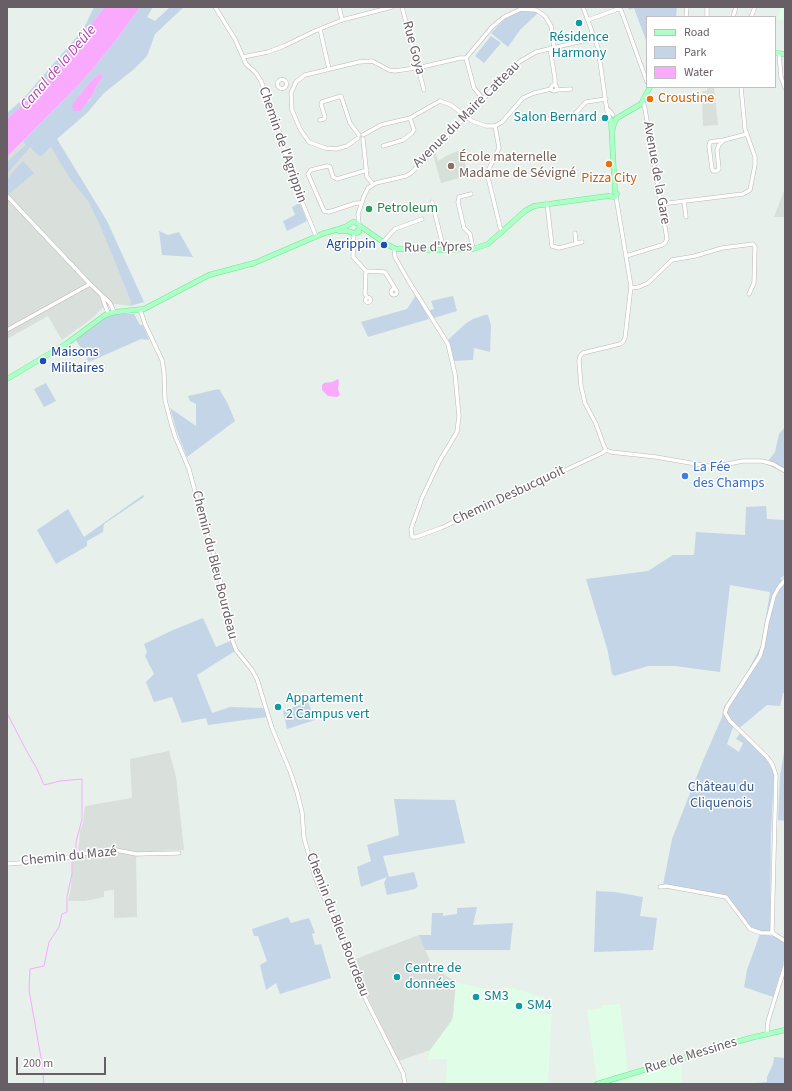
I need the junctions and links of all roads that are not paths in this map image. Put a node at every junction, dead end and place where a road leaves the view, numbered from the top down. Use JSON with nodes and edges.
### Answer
{"nodes":[{"id":1,"x":215,"y":7,"type":"edge"},
{"id":2,"x":339,"y":7,"type":"edge"},
{"id":3,"x":392,"y":7,"type":"edge"},
{"id":4,"x":402,"y":7,"type":"edge"},
{"id":5,"x":583,"y":7,"type":"edge"},
{"id":6,"x":521,"y":8,"type":"edge"},
{"id":7,"x":342,"y":20,"type":"junction"},
{"id":8,"x":588,"y":20,"type":"junction"},
{"id":9,"x":320,"y":29,"type":"junction"},
{"id":10,"x":595,"y":38,"type":"junction"},
{"id":11,"x":552,"y":48,"type":"junction"},
{"id":12,"x":777,"y":53,"type":"edge"},
{"id":13,"x":785,"y":54,"type":"edge"},
{"id":14,"x":243,"y":57,"type":"junction"},
{"id":15,"x":466,"y":58,"type":"junction"},
{"id":16,"x":418,"y":68,"type":"junction"},
{"id":17,"x":329,"y":69,"type":"junction"},
{"id":18,"x":646,"y":79,"type":"edge"},
{"id":19,"x":555,"y":85,"type":"junction"},
{"id":20,"x":286,"y":86,"type":"dead end"},
{"id":21,"x":292,"y":88,"type":"junction"},
{"id":22,"x":650,"y":88,"type":"edge"},
{"id":23,"x":741,"y":88,"type":"edge"},
{"id":24,"x":785,"y":88,"type":"edge"},
{"id":25,"x":551,"y":89,"type":"junction"},
{"id":26,"x":571,"y":89,"type":"dead end"},
{"id":27,"x":424,"y":90,"type":"dead end"},
{"id":28,"x":557,"y":90,"type":"junction"},
{"id":29,"x":483,"y":99,"type":"junction"},
{"id":30,"x":606,"y":101,"type":"junction"},
{"id":31,"x":643,"y":101,"type":"junction"},
{"id":32,"x":466,"y":117,"type":"junction"},
{"id":33,"x":410,"y":118,"type":"junction"},
{"id":34,"x":613,"y":118,"type":"junction"},
{"id":35,"x":320,"y":120,"type":"dead end"},
{"id":36,"x":540,"y":120,"type":"dead end"},
{"id":37,"x":495,"y":126,"type":"junction"},
{"id":38,"x":747,"y":134,"type":"junction"},
{"id":39,"x":361,"y":137,"type":"junction"},
{"id":40,"x":724,"y":140,"type":"junction"},
{"id":41,"x":383,"y":146,"type":"dead end"},
{"id":42,"x":367,"y":170,"type":"junction"},
{"id":43,"x":373,"y":184,"type":"junction"},
{"id":44,"x":471,"y":194,"type":"dead end"},
{"id":45,"x":614,"y":195,"type":"junction"},
{"id":46,"x":7,"y":196,"type":"edge"},
{"id":47,"x":684,"y":201,"type":"junction"},
{"id":48,"x":432,"y":202,"type":"dead end"},
{"id":49,"x":362,"y":203,"type":"junction"},
{"id":50,"x":547,"y":204,"type":"junction"},
{"id":51,"x":661,"y":204,"type":"junction"},
{"id":52,"x":358,"y":214,"type":"junction"},
{"id":53,"x":686,"y":217,"type":"dead end"},
{"id":54,"x":422,"y":219,"type":"dead end"},
{"id":55,"x":351,"y":223,"type":"junction"},
{"id":56,"x":359,"y":225,"type":"junction"},
{"id":57,"x":502,"y":231,"type":"junction"},
{"id":58,"x":353,"y":232,"type":"junction"},
{"id":59,"x":324,"y":233,"type":"junction"},
{"id":60,"x":575,"y":234,"type":"dead end"},
{"id":61,"x":316,"y":236,"type":"junction"},
{"id":62,"x":374,"y":236,"type":"junction"},
{"id":63,"x":383,"y":242,"type":"junction"},
{"id":64,"x":582,"y":242,"type":"dead end"},
{"id":65,"x":576,"y":243,"type":"junction"},
{"id":66,"x":394,"y":248,"type":"junction"},
{"id":67,"x":473,"y":249,"type":"junction"},
{"id":68,"x":444,"y":250,"type":"junction"},
{"id":69,"x":626,"y":256,"type":"junction"},
{"id":70,"x":366,"y":271,"type":"junction"},
{"id":71,"x":90,"y":284,"type":"junction"},
{"id":72,"x":631,"y":288,"type":"junction"},
{"id":73,"x":396,"y":290,"type":"dead end"},
{"id":74,"x":749,"y":294,"type":"dead end"},
{"id":75,"x":101,"y":296,"type":"junction"},
{"id":76,"x":367,"y":297,"type":"dead end"},
{"id":77,"x":140,"y":309,"type":"junction"},
{"id":78,"x":114,"y":312,"type":"junction"},
{"id":79,"x":108,"y":314,"type":"junction"},
{"id":80,"x":7,"y":330,"type":"edge"},
{"id":81,"x":7,"y":379,"type":"edge"},
{"id":82,"x":606,"y":450,"type":"junction"},
{"id":83,"x":785,"y":472,"type":"edge"},
{"id":84,"x":785,"y":580,"type":"edge"},
{"id":85,"x":179,"y":853,"type":"dead end"},
{"id":86,"x":7,"y":864,"type":"edge"},
{"id":87,"x":660,"y":887,"type":"dead end"},
{"id":88,"x":773,"y":933,"type":"junction"},
{"id":89,"x":785,"y":941,"type":"edge"},
{"id":90,"x":785,"y":966,"type":"edge"},
{"id":91,"x":785,"y":1030,"type":"edge"},
{"id":92,"x":767,"y":1034,"type":"junction"},
{"id":93,"x":405,"y":1084,"type":"edge"},
{"id":94,"x":597,"y":1084,"type":"edge"}],
"edges":[{"from":1,"to":14,"type":"street","name":"Chemin de l'Agrippin"},
{"from":2,"to":7,"type":"street"},
{"from":3,"to":7,"type":"street"},
{"from":4,"to":16,"type":"street","name":"Rue Goya"},
{"from":5,"to":8,"type":"street"},
{"from":6,"to":11,"type":"street"},
{"from":6,"to":15,"type":"street"},
{"from":7,"to":9,"type":"street"},
{"from":8,"to":10,"type":"street"},
{"from":8,"to":18,"type":"street"},
{"from":9,"to":14,"type":"street"},
{"from":9,"to":17,"type":"street"},
{"from":10,"to":11,"type":"street","name":"Avenue du Maire Catteau"},
{"from":10,"to":30,"type":"street"},
{"from":11,"to":19,"type":"street"},
{"from":11,"to":29,"type":"street","name":"Avenue du Maire Catteau"},
{"from":12,"to":13,"type":"main road"},
{"from":12,"to":24,"type":"street"},
{"from":14,"to":61,"type":"street","name":"Chemin de l'Agrippin"},
{"from":15,"to":16,"type":"street"},
{"from":15,"to":29,"type":"street"},
{"from":16,"to":17,"type":"street"},
{"from":16,"to":27,"type":"street","name":"Rue Goya"},
{"from":17,"to":21,"type":"street"},
{"from":19,"to":25,"type":"street"},
{"from":19,"to":28,"type":"street"},
{"from":20,"to":21,"type":"street"},
{"from":21,"to":39,"type":"street"},
{"from":22,"to":31,"type":"main road"},
{"from":23,"to":38,"type":"street"},
{"from":25,"to":28,"type":"street"},
{"from":25,"to":37,"type":"street"},
{"from":26,"to":28,"type":"street"},
{"from":29,"to":32,"type":"street","name":"Avenue du Maire Catteau"},
{"from":30,"to":34,"type":"street"},
{"from":30,"to":36,"type":"street"},
{"from":31,"to":34,"type":"main road"},
{"from":31,"to":51,"type":"street","name":"Avenue de la Gare"},
{"from":32,"to":33,"type":"street"},
{"from":32,"to":37,"type":"street"},
{"from":32,"to":43,"type":"street","name":"Avenue du Maire Catteau"},
{"from":33,"to":39,"type":"street"},
{"from":33,"to":41,"type":"street"},
{"from":34,"to":45,"type":"main road"},
{"from":35,"to":39,"type":"street"},
{"from":37,"to":57,"type":"street"},
{"from":38,"to":40,"type":"street"},
{"from":38,"to":47,"type":"street"},
{"from":39,"to":42,"type":"street"},
{"from":40,"to":40,"type":"street"},
{"from":42,"to":43,"type":"street"},
{"from":42,"to":49,"type":"street"},
{"from":43,"to":49,"type":"street"},
{"from":44,"to":67,"type":"street"},
{"from":45,"to":50,"type":"main road","name":"Rue d'Ypres"},
{"from":45,"to":69,"type":"street"},
{"from":46,"to":71,"type":"street"},
{"from":47,"to":51,"type":"street"},
{"from":47,"to":53,"type":"street"},
{"from":48,"to":68,"type":"street"},
{"from":49,"to":52,"type":"street"},
{"from":50,"to":57,"type":"main road","name":"Rue d'Ypres"},
{"from":50,"to":65,"type":"street"},
{"from":51,"to":69,"type":"street","name":"Avenue de la Gare"},
{"from":52,"to":55,"type":"street"},
{"from":52,"to":56,"type":"street"},
{"from":54,"to":63,"type":"street"},
{"from":55,"to":56,"type":"main road"},
{"from":55,"to":58,"type":"main road"},
{"from":55,"to":59,"type":"main road","name":"Rue d'Ypres"},
{"from":56,"to":58,"type":"main road"},
{"from":56,"to":62,"type":"main road","name":"Rue d'Ypres"},
{"from":57,"to":67,"type":"main road","name":"Rue d'Ypres"},
{"from":58,"to":59,"type":"main road","name":"Rue d'Ypres"},
{"from":58,"to":62,"type":"main road","name":"Rue d'Ypres"},
{"from":58,"to":70,"type":"street"},
{"from":59,"to":61,"type":"main road","name":"Rue d'Ypres"},
{"from":60,"to":65,"type":"street"},
{"from":61,"to":77,"type":"main road","name":"Rue d'Ypres"},
{"from":62,"to":63,"type":"main road","name":"Rue d'Ypres"},
{"from":63,"to":66,"type":"main road","name":"Rue d'Ypres"},
{"from":64,"to":65,"type":"street"},
{"from":66,"to":68,"type":"main road","name":"Rue d'Ypres"},
{"from":66,"to":82,"type":"street","name":"Chemin Desbucquoit"},
{"from":67,"to":68,"type":"main road","name":"Rue d'Ypres"},
{"from":69,"to":72,"type":"street"},
{"from":70,"to":73,"type":"street"},
{"from":70,"to":76,"type":"street"},
{"from":71,"to":75,"type":"street"},
{"from":71,"to":80,"type":"street"},
{"from":72,"to":74,"type":"street"},
{"from":72,"to":82,"type":"street"},
{"from":75,"to":78,"type":"street"},
{"from":75,"to":79,"type":"street"},
{"from":77,"to":78,"type":"main road","name":"Rue d'Ypres"},
{"from":77,"to":93,"type":"street","name":"Chemin du Bleu Bourdeau"},
{"from":78,"to":79,"type":"main road","name":"Rue d'Ypres"},
{"from":79,"to":81,"type":"main road","name":"Rue d'Ypres"},
{"from":82,"to":83,"type":"street"},
{"from":84,"to":88,"type":"street"},
{"from":85,"to":86,"type":"street","name":"Chemin du Mazé"},
{"from":87,"to":88,"type":"street"},
{"from":88,"to":89,"type":"street"},
{"from":90,"to":92,"type":"street"},
{"from":91,"to":92,"type":"main road","name":"Rue de Messines"},
{"from":92,"to":94,"type":"main road","name":"Rue de Messines"}]}
